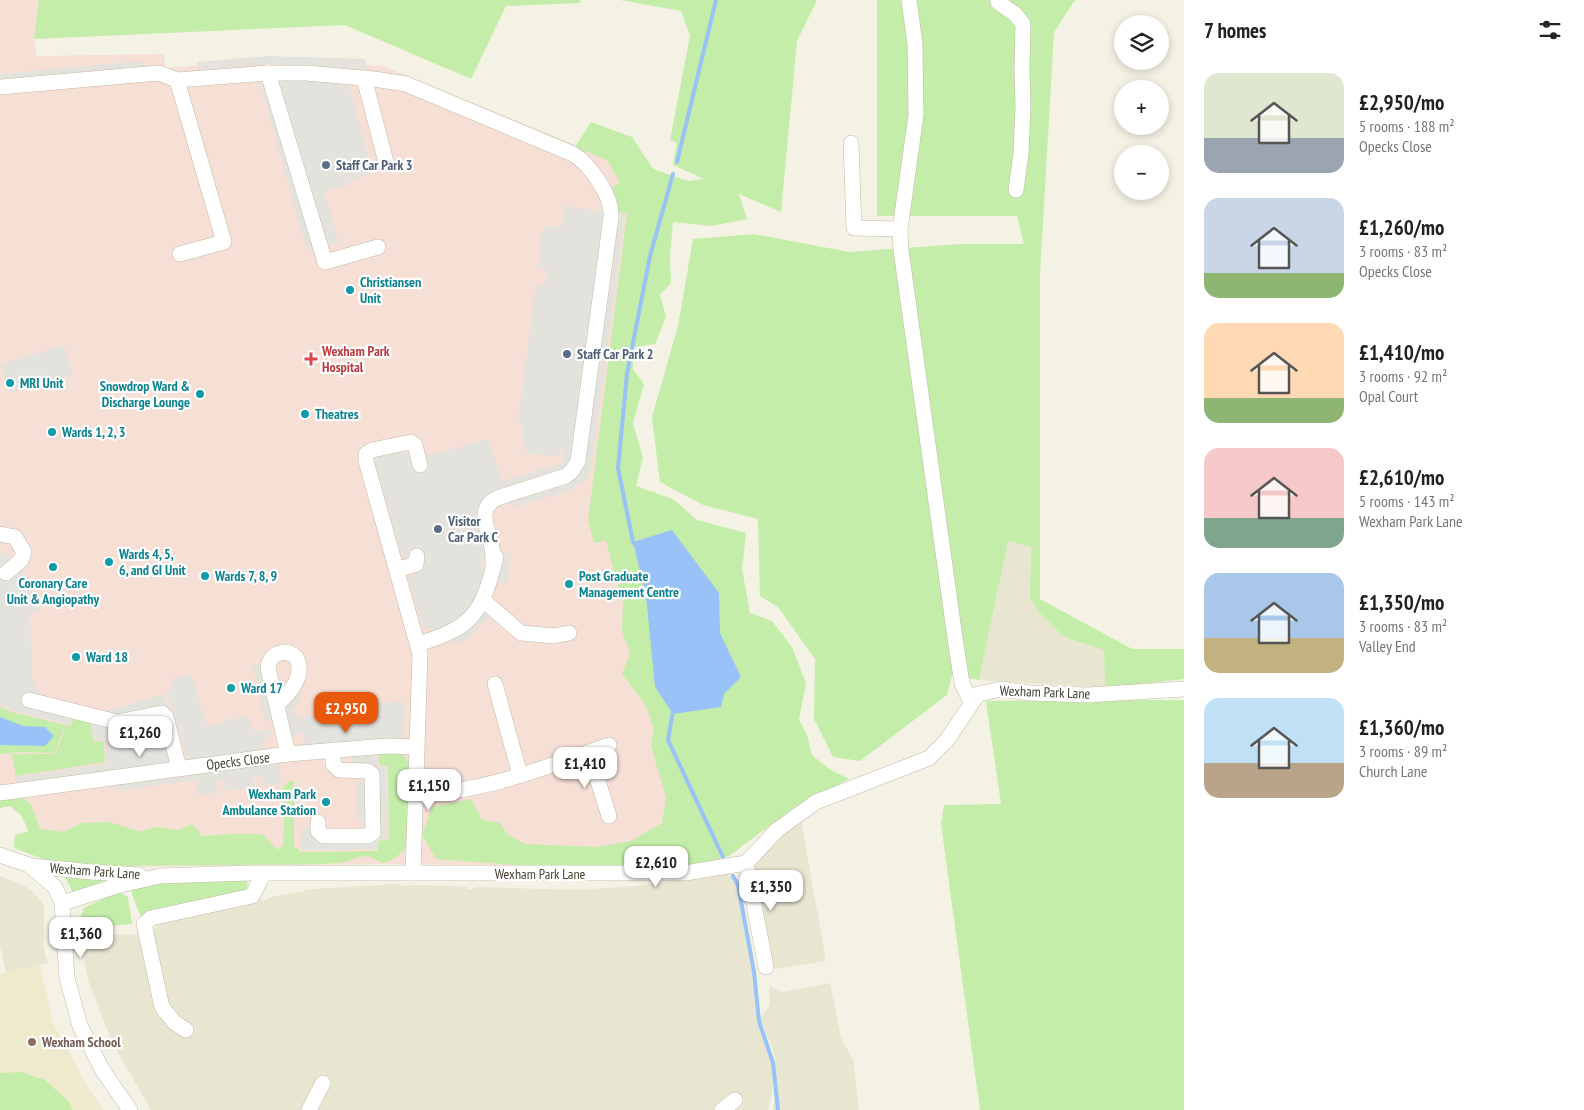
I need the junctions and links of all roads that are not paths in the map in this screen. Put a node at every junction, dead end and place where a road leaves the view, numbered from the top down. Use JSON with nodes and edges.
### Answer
{"nodes":[{"id":1,"x":909,"y":0,"type":"edge"},
{"id":2,"x":998,"y":0,"type":"edge"},
{"id":3,"x":268,"y":73,"type":"junction"},
{"id":4,"x":364,"y":78,"type":"junction"},
{"id":5,"x":177,"y":80,"type":"junction"},
{"id":6,"x":0,"y":87,"type":"edge"},
{"id":7,"x":850,"y":143,"type":"dead end"},
{"id":8,"x":386,"y":162,"type":"dead end"},
{"id":9,"x":1016,"y":190,"type":"dead end"},
{"id":10,"x":900,"y":229,"type":"junction"},
{"id":11,"x":378,"y":247,"type":"dead end"},
{"id":12,"x":180,"y":254,"type":"dead end"},
{"id":13,"x":420,"y":465,"type":"dead end"},
{"id":14,"x":0,"y":534,"type":"edge"},
{"id":15,"x":417,"y":556,"type":"dead end"},
{"id":16,"x":397,"y":570,"type":"junction"},
{"id":17,"x":6,"y":573,"type":"dead end"},
{"id":18,"x":483,"y":600,"type":"junction"},
{"id":19,"x":569,"y":633,"type":"dead end"},
{"id":20,"x":418,"y":644,"type":"junction"},
{"id":21,"x":495,"y":684,"type":"dead end"},
{"id":22,"x":1184,"y":689,"type":"edge"},
{"id":23,"x":29,"y":700,"type":"dead end"},
{"id":24,"x":971,"y":702,"type":"junction"},
{"id":25,"x":277,"y":704,"type":"dead end"},
{"id":26,"x":609,"y":746,"type":"dead end"},
{"id":27,"x":417,"y":747,"type":"junction"},
{"id":28,"x":333,"y":750,"type":"junction"},
{"id":29,"x":589,"y":752,"type":"junction"},
{"id":30,"x":288,"y":754,"type":"junction"},
{"id":31,"x":179,"y":768,"type":"junction"},
{"id":32,"x":520,"y":775,"type":"junction"},
{"id":33,"x":0,"y":793,"type":"edge"},
{"id":34,"x":415,"y":794,"type":"junction"},
{"id":35,"x":609,"y":817,"type":"dead end"},
{"id":36,"x":318,"y":822,"type":"dead end"},
{"id":37,"x":0,"y":855,"type":"edge"},
{"id":38,"x":746,"y":863,"type":"junction"},
{"id":39,"x":29,"y":866,"type":"junction"},
{"id":40,"x":264,"y":873,"type":"junction"},
{"id":41,"x":413,"y":874,"type":"junction"},
{"id":42,"x":160,"y":876,"type":"junction"},
{"id":43,"x":62,"y":903,"type":"junction"},
{"id":44,"x":766,"y":967,"type":"dead end"},
{"id":45,"x":186,"y":1030,"type":"dead end"},
{"id":46,"x":323,"y":1084,"type":"dead end"},
{"id":47,"x":735,"y":1100,"type":"dead end"},
{"id":48,"x":130,"y":1110,"type":"edge"},
{"id":49,"x":309,"y":1110,"type":"edge"},
{"id":50,"x":722,"y":1110,"type":"edge"}],
"edges":[{"from":1,"to":10,"type":"street"},
{"from":2,"to":9,"type":"street"},
{"from":3,"to":4,"type":"street"},
{"from":3,"to":5,"type":"street"},
{"from":3,"to":11,"type":"street"},
{"from":4,"to":8,"type":"street"},
{"from":4,"to":18,"type":"street"},
{"from":5,"to":6,"type":"street"},
{"from":5,"to":12,"type":"street"},
{"from":7,"to":10,"type":"street"},
{"from":10,"to":24,"type":"street"},
{"from":13,"to":16,"type":"street"},
{"from":14,"to":17,"type":"street"},
{"from":15,"to":16,"type":"street"},
{"from":16,"to":20,"type":"street"},
{"from":18,"to":19,"type":"street"},
{"from":18,"to":20,"type":"street"},
{"from":20,"to":27,"type":"street"},
{"from":21,"to":32,"type":"street"},
{"from":22,"to":24,"type":"street","name":"Wexham Park Lane"},
{"from":23,"to":31,"type":"street"},
{"from":24,"to":38,"type":"street"},
{"from":25,"to":30,"type":"street"},
{"from":26,"to":29,"type":"street"},
{"from":27,"to":28,"type":"street","name":"Opecks Close"},
{"from":27,"to":34,"type":"street"},
{"from":28,"to":30,"type":"street","name":"Opecks Close"},
{"from":28,"to":36,"type":"street"},
{"from":29,"to":32,"type":"street"},
{"from":29,"to":35,"type":"street"},
{"from":30,"to":31,"type":"street","name":"Opecks Close"},
{"from":31,"to":33,"type":"street","name":"Opecks Close"},
{"from":32,"to":34,"type":"street"},
{"from":34,"to":41,"type":"street"},
{"from":37,"to":39,"type":"street"},
{"from":38,"to":41,"type":"street","name":"Wexham Park Lane"},
{"from":38,"to":44,"type":"street"},
{"from":39,"to":42,"type":"street","name":"Wexham Park Lane"},
{"from":39,"to":43,"type":"street"},
{"from":40,"to":41,"type":"street","name":"Wexham Park Lane"},
{"from":40,"to":42,"type":"street","name":"Wexham Park Lane"},
{"from":40,"to":45,"type":"street"},
{"from":42,"to":43,"type":"street","name":"Wexham Park Lane"},
{"from":43,"to":48,"type":"street"},
{"from":46,"to":49,"type":"street"},
{"from":47,"to":50,"type":"street"}]}
